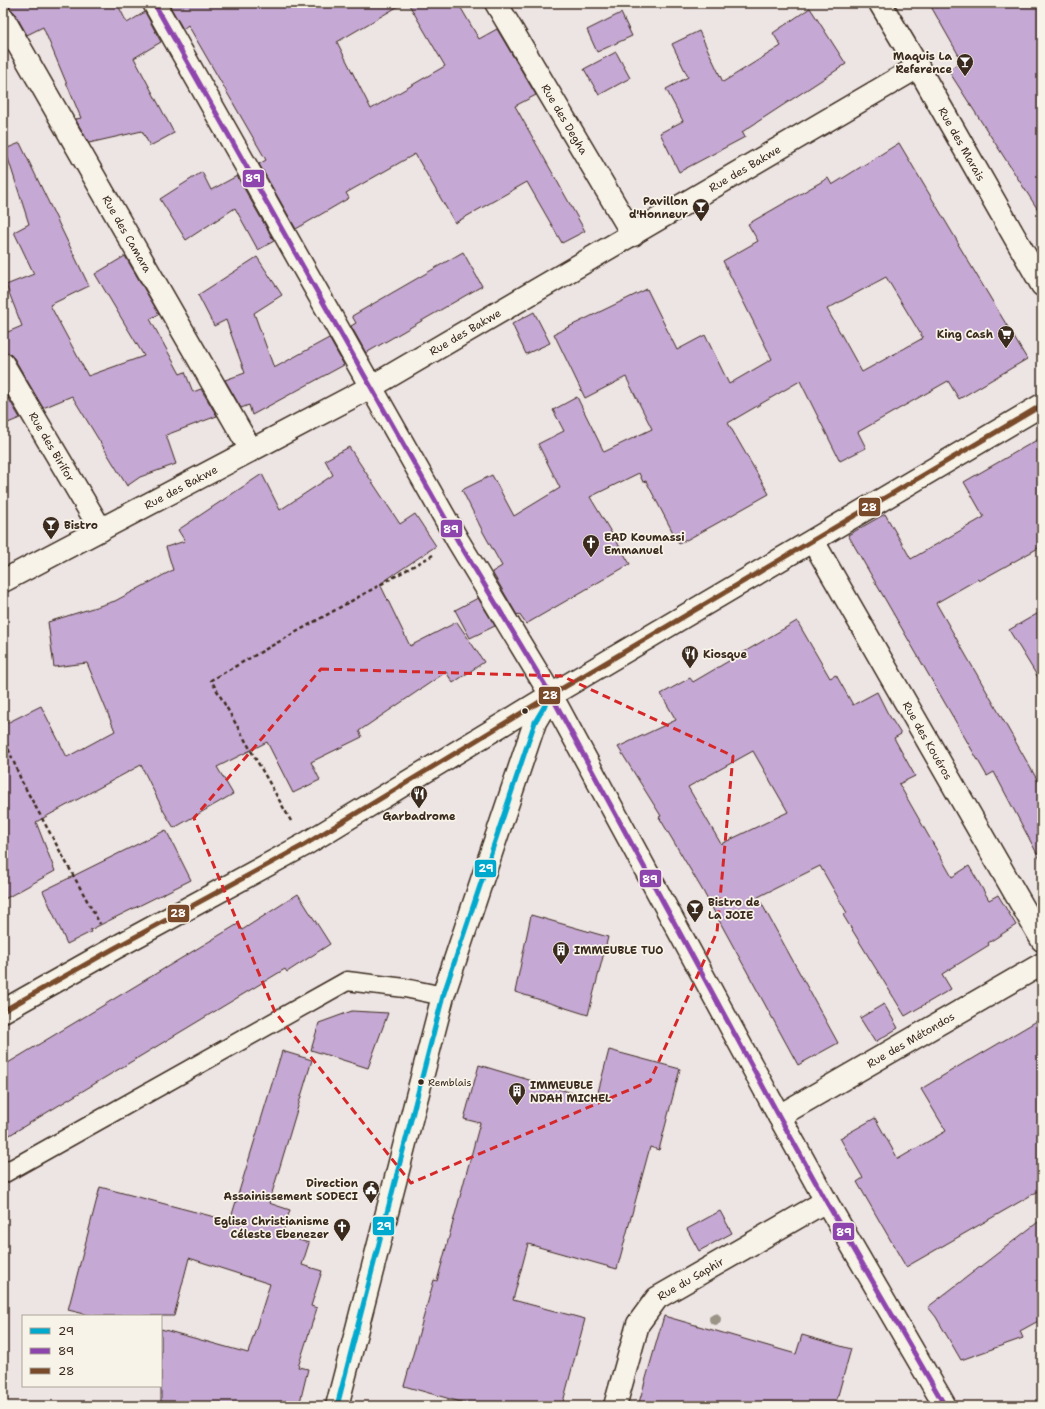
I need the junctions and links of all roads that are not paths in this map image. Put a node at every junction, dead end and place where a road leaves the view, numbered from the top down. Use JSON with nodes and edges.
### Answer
{"nodes":[{"id":1,"x":154,"y":3,"type":"edge"},
{"id":2,"x":496,"y":3,"type":"edge"},
{"id":3,"x":880,"y":3,"type":"edge"},
{"id":4,"x":3,"y":18,"type":"edge"},
{"id":5,"x":918,"y":67,"type":"junction"},
{"id":6,"x":633,"y":235,"type":"junction"},
{"id":7,"x":1042,"y":285,"type":"edge"},
{"id":8,"x":3,"y":364,"type":"edge"},
{"id":9,"x":371,"y":387,"type":"junction"},
{"id":10,"x":1042,"y":404,"type":"edge"},
{"id":11,"x":251,"y":450,"type":"junction"},
{"id":12,"x":101,"y":530,"type":"junction"},
{"id":13,"x":813,"y":541,"type":"junction"},
{"id":14,"x":3,"y":581,"type":"edge"},
{"id":15,"x":551,"y":695,"type":"junction"},
{"id":16,"x":1042,"y":940,"type":"edge"},
{"id":17,"x":1042,"y":964,"type":"edge"},
{"id":18,"x":443,"y":996,"type":"junction"},
{"id":19,"x":3,"y":1011,"type":"edge"},
{"id":20,"x":778,"y":1116,"type":"junction"},
{"id":21,"x":3,"y":1174,"type":"edge"},
{"id":22,"x":826,"y":1201,"type":"junction"},
{"id":23,"x":337,"y":1406,"type":"edge"},
{"id":24,"x":615,"y":1406,"type":"edge"},
{"id":25,"x":945,"y":1406,"type":"edge"}],
"edges":[{"from":1,"to":9,"type":"street"},
{"from":2,"to":6,"type":"street","name":"Rue des Degha"},
{"from":3,"to":5,"type":"street","name":"Rue des Marais"},
{"from":4,"to":11,"type":"street","name":"Rue des Camara"},
{"from":5,"to":6,"type":"street","name":"Rue des Bakwe"},
{"from":5,"to":7,"type":"street","name":"Rue des Marais"},
{"from":6,"to":9,"type":"street","name":"Rue des Bakwe"},
{"from":8,"to":12,"type":"street","name":"Rue des Birifor"},
{"from":9,"to":11,"type":"street","name":"Rue des Bakwe"},
{"from":9,"to":15,"type":"street"},
{"from":10,"to":13,"type":"street"},
{"from":11,"to":12,"type":"street","name":"Rue des Bakwe"},
{"from":12,"to":14,"type":"street","name":"Rue des Bakwe"},
{"from":13,"to":15,"type":"street"},
{"from":13,"to":16,"type":"street","name":"Rue des Kouéros"},
{"from":15,"to":18,"type":"street"},
{"from":15,"to":19,"type":"street"},
{"from":15,"to":20,"type":"street"},
{"from":17,"to":20,"type":"street","name":"Rue des Métondos"},
{"from":18,"to":21,"type":"lane"},
{"from":18,"to":23,"type":"street"},
{"from":20,"to":22,"type":"street"},
{"from":22,"to":24,"type":"street","name":"Rue du Saphir"},
{"from":22,"to":25,"type":"street"}]}
